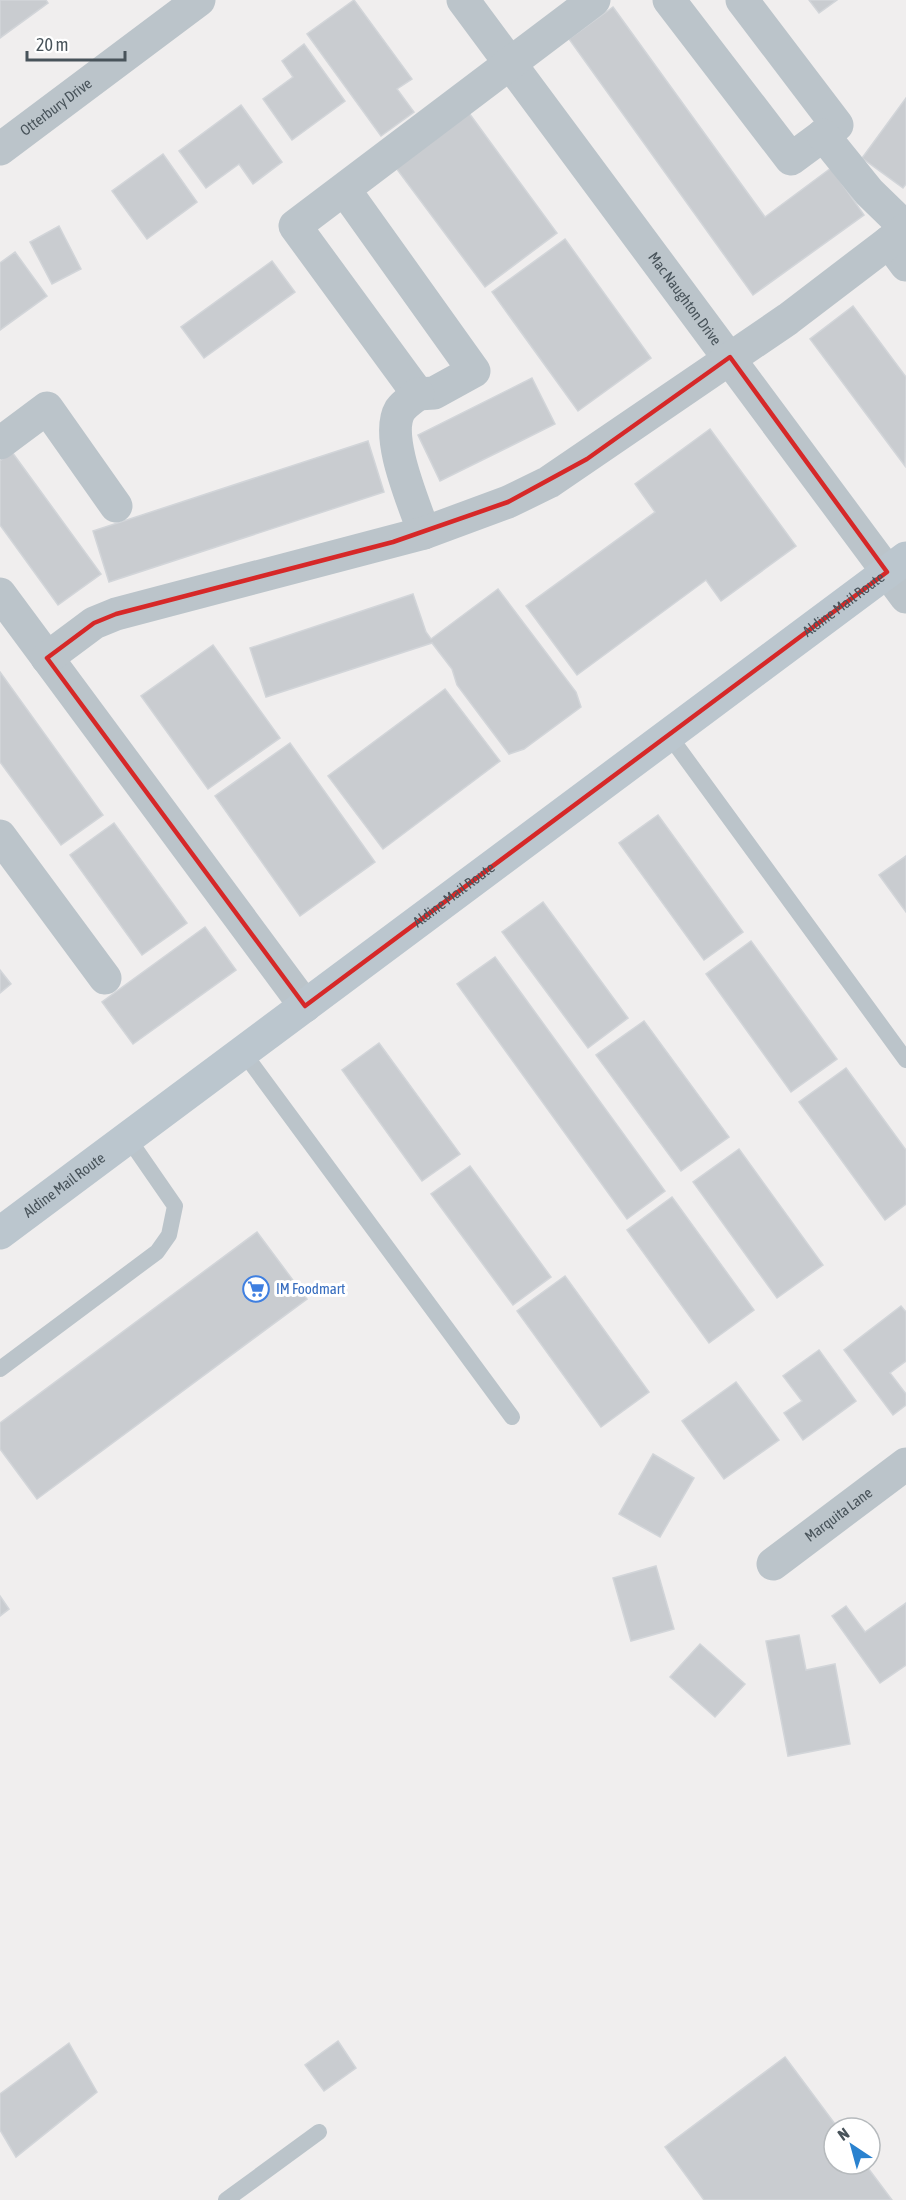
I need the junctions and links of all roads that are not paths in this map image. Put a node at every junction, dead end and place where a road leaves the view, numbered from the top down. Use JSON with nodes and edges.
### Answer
{"nodes":[{"id":1,"x":199,"y":0,"type":"edge"},
{"id":2,"x":463,"y":0,"type":"edge"},
{"id":3,"x":594,"y":0,"type":"edge"},
{"id":4,"x":669,"y":0,"type":"edge"},
{"id":5,"x":742,"y":0,"type":"edge"},
{"id":6,"x":510,"y":63,"type":"junction"},
{"id":7,"x":823,"y":135,"type":"junction"},
{"id":8,"x":0,"y":149,"type":"edge"},
{"id":9,"x":344,"y":189,"type":"junction"},
{"id":10,"x":902,"y":241,"type":"edge"},
{"id":11,"x":730,"y":357,"type":"junction"},
{"id":12,"x":417,"y":394,"type":"junction"},
{"id":13,"x":0,"y":443,"type":"edge"},
{"id":14,"x":116,"y":506,"type":"dead end"},
{"id":15,"x":424,"y":533,"type":"junction"},
{"id":16,"x":900,"y":576,"type":"edge"},
{"id":17,"x":0,"y":594,"type":"edge"},
{"id":18,"x":47,"y":658,"type":"junction"},
{"id":19,"x":668,"y":734,"type":"junction"},
{"id":20,"x":0,"y":836,"type":"edge"},
{"id":21,"x":105,"y":978,"type":"dead end"},
{"id":22,"x":305,"y":1006,"type":"junction"},
{"id":23,"x":243,"y":1052,"type":"junction"},
{"id":24,"x":906,"y":1060,"type":"edge"},
{"id":25,"x":128,"y":1138,"type":"junction"},
{"id":26,"x":0,"y":1233,"type":"edge"},
{"id":27,"x":0,"y":1369,"type":"edge"},
{"id":28,"x":512,"y":1417,"type":"dead end"},
{"id":29,"x":906,"y":1464,"type":"edge"},
{"id":30,"x":773,"y":1564,"type":"dead end"},
{"id":31,"x":319,"y":2132,"type":"dead end"},
{"id":32,"x":226,"y":2200,"type":"edge"}],
"edges":[{"from":1,"to":8,"type":"street","name":"Otterbury Drive"},
{"from":2,"to":6,"type":"street","name":"Mac Naughton Drive"},
{"from":3,"to":6,"type":"street"},
{"from":4,"to":7,"type":"street"},
{"from":5,"to":7,"type":"street"},
{"from":6,"to":9,"type":"street"},
{"from":6,"to":11,"type":"street","name":"Mac Naughton Drive"},
{"from":7,"to":10,"type":"street"},
{"from":9,"to":12,"type":"street"},
{"from":9,"to":12,"type":"street"},
{"from":10,"to":11,"type":"street"},
{"from":11,"to":15,"type":"street"},
{"from":11,"to":16,"type":"street","name":"Mac Naughton Drive"},
{"from":12,"to":15,"type":"street"},
{"from":13,"to":14,"type":"street"},
{"from":15,"to":18,"type":"street"},
{"from":16,"to":19,"type":"main road","name":"Aldine Mail Route"},
{"from":17,"to":18,"type":"street"},
{"from":18,"to":22,"type":"street"},
{"from":19,"to":22,"type":"main road","name":"Aldine Mail Route"},
{"from":19,"to":24,"type":"lane"},
{"from":20,"to":21,"type":"street"},
{"from":22,"to":23,"type":"main road","name":"Aldine Mail Route"},
{"from":23,"to":25,"type":"main road","name":"Aldine Mail Route"},
{"from":23,"to":28,"type":"lane"},
{"from":25,"to":26,"type":"main road","name":"Aldine Mail Route"},
{"from":25,"to":27,"type":"lane"},
{"from":29,"to":30,"type":"street","name":"Marquita Lane"},
{"from":31,"to":32,"type":"lane"}]}
